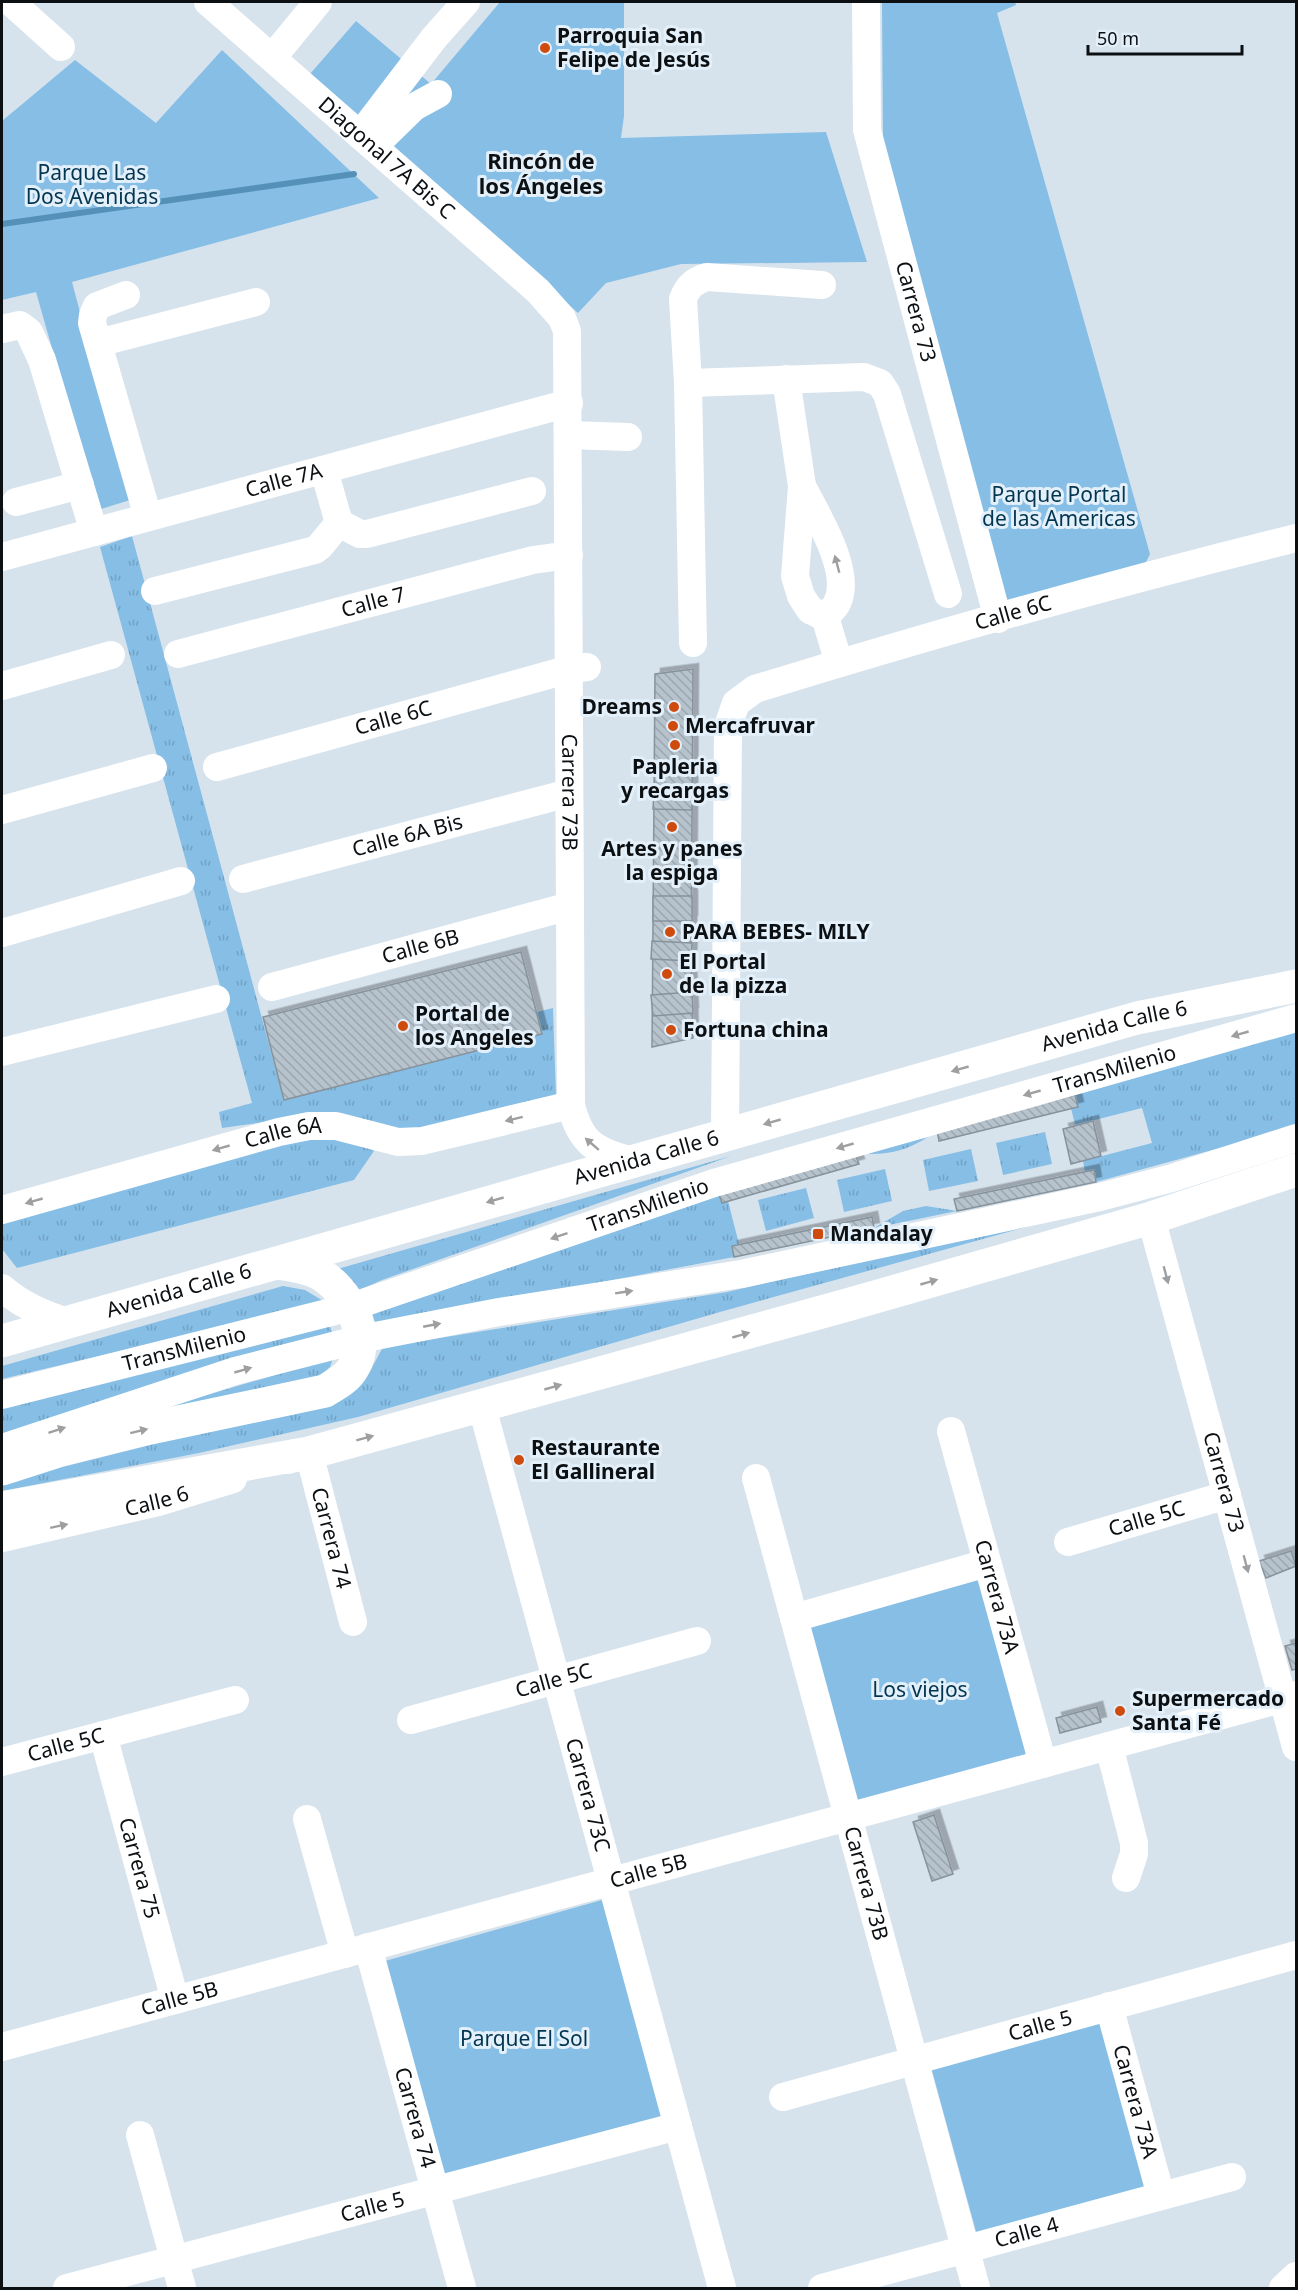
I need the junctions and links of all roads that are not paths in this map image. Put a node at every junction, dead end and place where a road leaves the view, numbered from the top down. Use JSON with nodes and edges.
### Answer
{"nodes":[{"id":1,"x":11,"y":2,"type":"edge"},
{"id":2,"x":208,"y":2,"type":"edge"},
{"id":3,"x":318,"y":2,"type":"edge"},
{"id":4,"x":466,"y":2,"type":"edge"},
{"id":5,"x":866,"y":2,"type":"edge"},
{"id":6,"x":61,"y":47,"type":"dead end"},
{"id":7,"x":272,"y":58,"type":"junction"},
{"id":8,"x":438,"y":94,"type":"dead end"},
{"id":9,"x":367,"y":141,"type":"junction"},
{"id":10,"x":822,"y":285,"type":"dead end"},
{"id":11,"x":126,"y":295,"type":"dead end"},
{"id":12,"x":256,"y":302,"type":"dead end"},
{"id":13,"x":562,"y":318,"type":"joint"},
{"id":14,"x":2,"y":329,"type":"edge"},
{"id":15,"x":98,"y":343,"type":"junction"},
{"id":16,"x":786,"y":380,"type":"junction"},
{"id":17,"x":688,"y":383,"type":"junction"},
{"id":18,"x":568,"y":404,"type":"junction"},
{"id":19,"x":568,"y":435,"type":"junction"},
{"id":20,"x":628,"y":437,"type":"dead end"},
{"id":21,"x":324,"y":470,"type":"junction"},
{"id":22,"x":80,"y":485,"type":"junction"},
{"id":23,"x":802,"y":486,"type":"junction"},
{"id":24,"x":532,"y":491,"type":"dead end"},
{"id":25,"x":16,"y":502,"type":"dead end"},
{"id":26,"x":148,"y":517,"type":"junction"},
{"id":27,"x":339,"y":523,"type":"junction"},
{"id":28,"x":94,"y":532,"type":"junction"},
{"id":29,"x":1296,"y":538,"type":"edge"},
{"id":30,"x":569,"y":555,"type":"junction"},
{"id":31,"x":2,"y":557,"type":"edge"},
{"id":32,"x":155,"y":591,"type":"dead end"},
{"id":33,"x":948,"y":594,"type":"dead end"},
{"id":34,"x":825,"y":617,"type":"junction"},
{"id":35,"x":998,"y":619,"type":"junction"},
{"id":36,"x":693,"y":643,"type":"dead end"},
{"id":37,"x":178,"y":654,"type":"dead end"},
{"id":38,"x":578,"y":654,"type":"junction"},
{"id":39,"x":111,"y":655,"type":"dead end"},
{"id":40,"x":839,"y":663,"type":"junction"},
{"id":41,"x":2,"y":686,"type":"edge"},
{"id":42,"x":217,"y":767,"type":"dead end"},
{"id":43,"x":153,"y":768,"type":"dead end"},
{"id":44,"x":569,"y":793,"type":"junction"},
{"id":45,"x":2,"y":810,"type":"edge"},
{"id":46,"x":243,"y":879,"type":"dead end"},
{"id":47,"x":181,"y":881,"type":"dead end"},
{"id":48,"x":570,"y":906,"type":"junction"},
{"id":49,"x":2,"y":933,"type":"edge"},
{"id":50,"x":1296,"y":963,"type":"edge"},
{"id":51,"x":1296,"y":986,"type":"edge"},
{"id":52,"x":272,"y":987,"type":"dead end"},
{"id":53,"x":216,"y":999,"type":"dead end"},
{"id":54,"x":1137,"y":1018,"type":"junction"},
{"id":55,"x":1296,"y":1018,"type":"edge"},
{"id":56,"x":2,"y":1052,"type":"edge"},
{"id":57,"x":571,"y":1105,"type":"junction"},
{"id":58,"x":725,"y":1135,"type":"junction"},
{"id":59,"x":1296,"y":1138,"type":"edge"},
{"id":60,"x":633,"y":1161,"type":"junction"},
{"id":61,"x":1296,"y":1170,"type":"edge"},
{"id":62,"x":1296,"y":1189,"type":"edge"},
{"id":63,"x":2,"y":1210,"type":"edge"},
{"id":64,"x":1151,"y":1218,"type":"junction"},
{"id":65,"x":276,"y":1263,"type":"junction"},
{"id":66,"x":2,"y":1288,"type":"edge"},
{"id":67,"x":351,"y":1307,"type":"junction"},
{"id":68,"x":67,"y":1322,"type":"junction"},
{"id":69,"x":360,"y":1340,"type":"junction"},
{"id":70,"x":2,"y":1341,"type":"edge"},
{"id":71,"x":2,"y":1395,"type":"edge"},
{"id":72,"x":482,"y":1407,"type":"junction"},
{"id":73,"x":951,"y":1431,"type":"dead end"},
{"id":74,"x":2,"y":1448,"type":"edge"},
{"id":75,"x":309,"y":1453,"type":"junction"},
{"id":76,"x":2,"y":1469,"type":"edge"},
{"id":77,"x":756,"y":1478,"type":"dead end"},
{"id":78,"x":1227,"y":1495,"type":"junction"},
{"id":79,"x":2,"y":1508,"type":"edge"},
{"id":80,"x":2,"y":1538,"type":"edge"},
{"id":81,"x":1068,"y":1542,"type":"dead end"},
{"id":82,"x":987,"y":1563,"type":"junction"},
{"id":83,"x":794,"y":1618,"type":"junction"},
{"id":84,"x":354,"y":1622,"type":"dead end"},
{"id":85,"x":697,"y":1641,"type":"dead end"},
{"id":86,"x":556,"y":1680,"type":"junction"},
{"id":87,"x":1290,"y":1696,"type":"edge"},
{"id":88,"x":234,"y":1700,"type":"dead end"},
{"id":89,"x":411,"y":1719,"type":"dead end"},
{"id":90,"x":103,"y":1735,"type":"junction"},
{"id":91,"x":1109,"y":1746,"type":"junction"},
{"id":92,"x":1296,"y":1747,"type":"edge"},
{"id":93,"x":2,"y":1762,"type":"edge"},
{"id":94,"x":1043,"y":1764,"type":"junction"},
{"id":95,"x":848,"y":1817,"type":"junction"},
{"id":96,"x":307,"y":1819,"type":"dead end"},
{"id":97,"x":1126,"y":1878,"type":"dead end"},
{"id":98,"x":611,"y":1881,"type":"junction"},
{"id":99,"x":356,"y":1950,"type":"junction"},
{"id":100,"x":1296,"y":1955,"type":"edge"},
{"id":101,"x":175,"y":2000,"type":"junction"},
{"id":102,"x":1109,"y":2006,"type":"junction"},
{"id":103,"x":2,"y":2047,"type":"edge"},
{"id":104,"x":914,"y":2060,"type":"junction"},
{"id":105,"x":783,"y":2097,"type":"dead end"},
{"id":106,"x":678,"y":2126,"type":"junction"},
{"id":107,"x":140,"y":2135,"type":"dead end"},
{"id":108,"x":1232,"y":2177,"type":"dead end"},
{"id":109,"x":435,"y":2191,"type":"junction"},
{"id":110,"x":1161,"y":2196,"type":"junction"},
{"id":111,"x":965,"y":2249,"type":"junction"},
{"id":112,"x":174,"y":2260,"type":"junction"},
{"id":113,"x":1296,"y":2276,"type":"edge"},
{"id":114,"x":67,"y":2289,"type":"edge"},
{"id":115,"x":182,"y":2289,"type":"edge"},
{"id":116,"x":462,"y":2289,"type":"edge"},
{"id":117,"x":722,"y":2289,"type":"edge"},
{"id":118,"x":822,"y":2289,"type":"edge"},
{"id":119,"x":976,"y":2289,"type":"edge"},
{"id":120,"x":1283,"y":2289,"type":"edge"}],
"edges":[{"from":1,"to":6,"type":"street"},
{"from":2,"to":7,"type":"street","name":"Diagonal 7A Bis C"},
{"from":3,"to":7,"type":"street"},
{"from":4,"to":9,"type":"street"},
{"from":5,"to":35,"type":"street","name":"Carrera 73"},
{"from":7,"to":9,"type":"street","name":"Diagonal 7A Bis C"},
{"from":8,"to":9,"type":"street"},
{"from":9,"to":13,"type":"street","name":"Diagonal 7A Bis C"},
{"from":10,"to":17,"type":"street"},
{"from":11,"to":15,"type":"street"},
{"from":12,"to":15,"type":"street"},
{"from":13,"to":18,"type":"street","name":"Carrera 73B"},
{"from":14,"to":22,"type":"street"},
{"from":15,"to":26,"type":"street"},
{"from":16,"to":17,"type":"street"},
{"from":16,"to":23,"type":"street"},
{"from":16,"to":33,"type":"street"},
{"from":17,"to":36,"type":"street"},
{"from":18,"to":19,"type":"street","name":"Carrera 73B"},
{"from":18,"to":21,"type":"street","name":"Calle 7A"},
{"from":19,"to":20,"type":"street"},
{"from":19,"to":30,"type":"street","name":"Carrera 73B"},
{"from":21,"to":26,"type":"street","name":"Calle 7A"},
{"from":21,"to":27,"type":"street"},
{"from":22,"to":25,"type":"street"},
{"from":22,"to":28,"type":"street"},
{"from":23,"to":34,"type":"street"},
{"from":34,"to":23,"type":"street","one_way":true},
{"from":24,"to":27,"type":"street"},
{"from":26,"to":28,"type":"street","name":"Calle 7A"},
{"from":27,"to":32,"type":"street"},
{"from":28,"to":31,"type":"street","name":"Calle 7A"},
{"from":29,"to":35,"type":"street","name":"Calle 6C"},
{"from":30,"to":37,"type":"street","name":"Calle 7"},
{"from":30,"to":38,"type":"street","name":"Carrera 73B"},
{"from":34,"to":40,"type":"street"},
{"from":35,"to":40,"type":"street","name":"Calle 6C"},
{"from":38,"to":42,"type":"street","name":"Calle 6C"},
{"from":38,"to":44,"type":"street","name":"Carrera 73B"},
{"from":39,"to":41,"type":"street"},
{"from":40,"to":58,"type":"street","name":"Calle 6C"},
{"from":43,"to":45,"type":"street"},
{"from":44,"to":46,"type":"street","name":"Calle 6A Bis"},
{"from":44,"to":48,"type":"street","name":"Carrera 73B"},
{"from":47,"to":49,"type":"street"},
{"from":48,"to":52,"type":"street","name":"Calle 6B"},
{"from":48,"to":57,"type":"street","name":"Carrera 73B"},
{"from":50,"to":54,"type":"highway"},
{"from":51,"to":54,"type":"highway","name":"Avenida Calle 6"},
{"from":53,"to":56,"type":"street"},
{"from":54,"to":58,"type":"highway","name":"Avenida Calle 6","one_way":true},
{"from":55,"to":67,"type":"street","name":"TransMilenio","one_way":true},
{"from":60,"to":57,"type":"street","name":"Carrera 73B","one_way":true},
{"from":57,"to":63,"type":"street","name":"Calle 6A","one_way":true},
{"from":58,"to":60,"type":"highway","name":"Avenida Calle 6"},
{"from":69,"to":59,"type":"street","name":"TransMilenio","one_way":true},
{"from":60,"to":65,"type":"highway","name":"Avenida Calle 6","one_way":true},
{"from":61,"to":64,"type":"highway"},
{"from":62,"to":64,"type":"highway"},
{"from":72,"to":64,"type":"highway","one_way":true},
{"from":64,"to":78,"type":"street","name":"Carrera 73","one_way":true},
{"from":65,"to":67,"type":"highway"},
{"from":65,"to":68,"type":"highway","name":"Avenida Calle 6"},
{"from":66,"to":68,"type":"street"},
{"from":67,"to":69,"type":"highway"},
{"from":67,"to":71,"type":"street","name":"TransMilenio"},
{"from":68,"to":70,"type":"highway","name":"Avenida Calle 6"},
{"from":74,"to":69,"type":"street","name":"TransMilenio","one_way":true},
{"from":76,"to":69,"type":"highway","one_way":true},
{"from":75,"to":72,"type":"highway","one_way":true},
{"from":72,"to":86,"type":"street","name":"Carrera 73C"},
{"from":73,"to":82,"type":"street","name":"Carrera 73A"},
{"from":75,"to":79,"type":"highway"},
{"from":80,"to":75,"type":"street","name":"Calle 6","one_way":true},
{"from":75,"to":84,"type":"street","name":"Carrera 74"},
{"from":77,"to":83,"type":"street","name":"Carrera 73B"},
{"from":78,"to":81,"type":"street","name":"Calle 5C"},
{"from":78,"to":87,"type":"street","name":"Carrera 73","one_way":true},
{"from":82,"to":83,"type":"street"},
{"from":82,"to":94,"type":"street","name":"Carrera 73A"},
{"from":83,"to":95,"type":"street","name":"Carrera 73B"},
{"from":85,"to":86,"type":"street","name":"Calle 5C"},
{"from":86,"to":89,"type":"street","name":"Calle 5C"},
{"from":86,"to":98,"type":"street","name":"Carrera 73C"},
{"from":87,"to":91,"type":"street","name":"Calle 5B"},
{"from":87,"to":92,"type":"street","name":"Carrera 73"},
{"from":88,"to":90,"type":"street","name":"Calle 5C"},
{"from":90,"to":93,"type":"street","name":"Calle 5C"},
{"from":90,"to":101,"type":"street","name":"Carrera 75"},
{"from":91,"to":94,"type":"street","name":"Calle 5B"},
{"from":91,"to":97,"type":"street"},
{"from":94,"to":95,"type":"street","name":"Calle 5B"},
{"from":95,"to":98,"type":"street","name":"Calle 5B"},
{"from":95,"to":104,"type":"street","name":"Carrera 73B"},
{"from":96,"to":99,"type":"street","name":"Carrera 74"},
{"from":98,"to":99,"type":"street","name":"Calle 5B"},
{"from":98,"to":106,"type":"street","name":"Carrera 73C"},
{"from":99,"to":101,"type":"street","name":"Calle 5B"},
{"from":99,"to":109,"type":"street","name":"Carrera 74"},
{"from":100,"to":102,"type":"street","name":"Calle 5"},
{"from":101,"to":103,"type":"street","name":"Calle 5B"},
{"from":102,"to":104,"type":"street","name":"Calle 5"},
{"from":102,"to":110,"type":"street","name":"Carrera 73A"},
{"from":104,"to":105,"type":"street","name":"Calle 5"},
{"from":104,"to":111,"type":"street","name":"Carrera 73B"},
{"from":106,"to":109,"type":"street","name":"Calle 5"},
{"from":106,"to":117,"type":"street","name":"Carrera 73C"},
{"from":107,"to":112,"type":"street"},
{"from":108,"to":110,"type":"street","name":"Calle 4"},
{"from":109,"to":112,"type":"street","name":"Calle 5"},
{"from":109,"to":116,"type":"street","name":"Carrera 74"},
{"from":110,"to":111,"type":"street","name":"Calle 4"},
{"from":111,"to":118,"type":"street","name":"Calle 4"},
{"from":111,"to":119,"type":"street","name":"Carrera 73B"},
{"from":112,"to":114,"type":"street","name":"Calle 5"},
{"from":112,"to":115,"type":"street"},
{"from":113,"to":120,"type":"street"}]}
